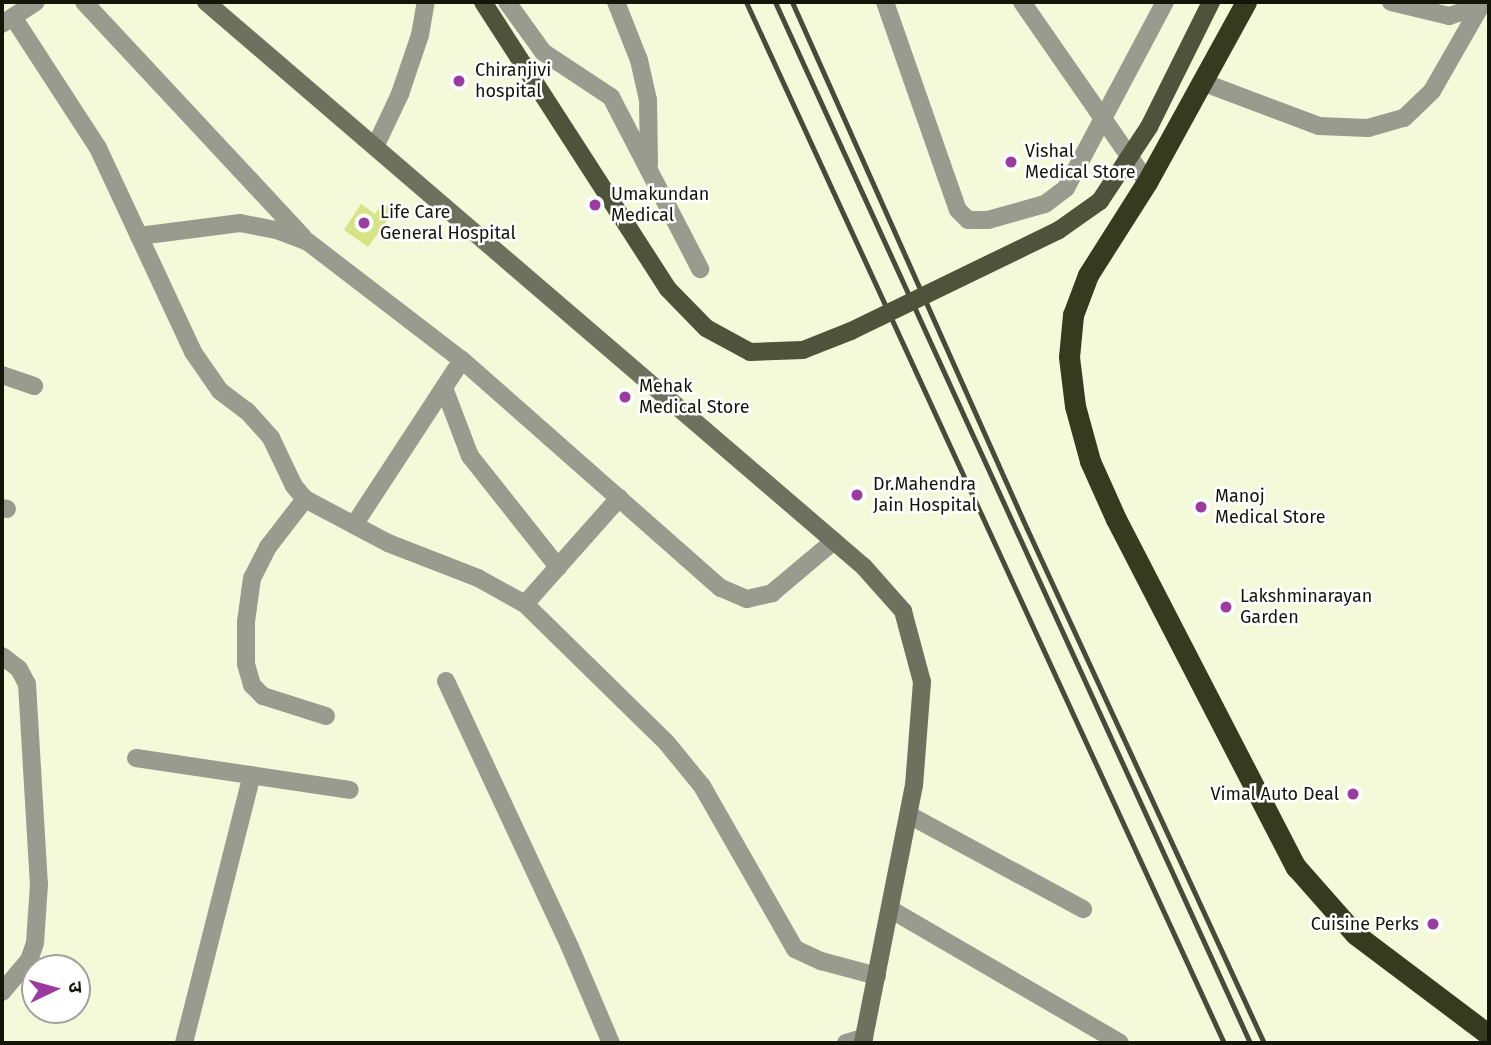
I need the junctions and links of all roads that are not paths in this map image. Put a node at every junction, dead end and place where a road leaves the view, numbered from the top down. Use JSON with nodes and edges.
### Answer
{"nodes":[{"id":1,"x":36,"y":2,"type":"edge"},
{"id":2,"x":84,"y":2,"type":"edge"},
{"id":3,"x":206,"y":2,"type":"edge"},
{"id":4,"x":426,"y":2,"type":"edge"},
{"id":5,"x":483,"y":2,"type":"edge"},
{"id":6,"x":507,"y":2,"type":"edge"},
{"id":7,"x":616,"y":2,"type":"edge"},
{"id":8,"x":885,"y":2,"type":"edge"},
{"id":9,"x":1022,"y":2,"type":"edge"},
{"id":10,"x":1165,"y":2,"type":"edge"},
{"id":11,"x":1210,"y":2,"type":"edge"},
{"id":12,"x":1246,"y":2,"type":"edge"},
{"id":13,"x":1391,"y":2,"type":"edge"},
{"id":14,"x":1481,"y":4,"type":"edge"},
{"id":15,"x":7,"y":21,"type":"edge"},
{"id":16,"x":1202,"y":82,"type":"junction"},
{"id":17,"x":1105,"y":120,"type":"junction"},
{"id":18,"x":375,"y":147,"type":"junction"},
{"id":19,"x":649,"y":165,"type":"junction"},
{"id":20,"x":1147,"y":182,"type":"junction"},
{"id":21,"x":139,"y":236,"type":"junction"},
{"id":22,"x":308,"y":242,"type":"junction"},
{"id":23,"x":700,"y":269,"type":"dead end"},
{"id":24,"x":462,"y":359,"type":"junction"},
{"id":25,"x":2,"y":375,"type":"edge"},
{"id":26,"x":34,"y":386,"type":"dead end"},
{"id":27,"x":444,"y":388,"type":"junction"},
{"id":28,"x":619,"y":498,"type":"junction"},
{"id":29,"x":305,"y":499,"type":"junction"},
{"id":30,"x":354,"y":525,"type":"junction"},
{"id":31,"x":834,"y":541,"type":"junction"},
{"id":32,"x":558,"y":567,"type":"junction"},
{"id":33,"x":525,"y":604,"type":"junction"},
{"id":34,"x":2,"y":656,"type":"edge"},
{"id":35,"x":446,"y":681,"type":"dead end"},
{"id":36,"x":326,"y":716,"type":"dead end"},
{"id":37,"x":136,"y":758,"type":"dead end"},
{"id":38,"x":252,"y":775,"type":"junction"},
{"id":39,"x":350,"y":790,"type":"dead end"},
{"id":40,"x":909,"y":815,"type":"junction"},
{"id":41,"x":890,"y":909,"type":"junction"},
{"id":42,"x":1083,"y":909,"type":"dead end"},
{"id":43,"x":877,"y":976,"type":"junction"},
{"id":44,"x":2,"y":992,"type":"edge"},
{"id":45,"x":1489,"y":1035,"type":"edge"},
{"id":46,"x":864,"y":1041,"type":"edge"},
{"id":47,"x":184,"y":1043,"type":"edge"},
{"id":48,"x":611,"y":1043,"type":"edge"},
{"id":49,"x":846,"y":1043,"type":"edge"},
{"id":50,"x":1121,"y":1043,"type":"edge"}],
"edges":[{"from":1,"to":15,"type":"street"},
{"from":2,"to":22,"type":"street"},
{"from":3,"to":18,"type":"street"},
{"from":4,"to":18,"type":"street"},
{"from":5,"to":11,"type":"main road","bridge":true},
{"from":6,"to":19,"type":"street"},
{"from":7,"to":19,"type":"street"},
{"from":8,"to":17,"type":"street"},
{"from":9,"to":17,"type":"street"},
{"from":10,"to":17,"type":"street"},
{"from":12,"to":16,"type":"highway"},
{"from":13,"to":14,"type":"street"},
{"from":14,"to":16,"type":"street"},
{"from":15,"to":21,"type":"street"},
{"from":16,"to":20,"type":"highway"},
{"from":17,"to":20,"type":"street"},
{"from":18,"to":31,"type":"street"},
{"from":19,"to":23,"type":"street"},
{"from":20,"to":45,"type":"highway"},
{"from":21,"to":22,"type":"street"},
{"from":21,"to":29,"type":"street"},
{"from":22,"to":24,"type":"street"},
{"from":24,"to":27,"type":"street"},
{"from":24,"to":28,"type":"street"},
{"from":25,"to":26,"type":"street"},
{"from":27,"to":30,"type":"street"},
{"from":27,"to":32,"type":"street"},
{"from":28,"to":31,"type":"street"},
{"from":28,"to":32,"type":"street"},
{"from":29,"to":30,"type":"street"},
{"from":29,"to":36,"type":"street"},
{"from":30,"to":33,"type":"street"},
{"from":31,"to":40,"type":"street"},
{"from":32,"to":33,"type":"street"},
{"from":33,"to":43,"type":"street"},
{"from":34,"to":44,"type":"street"},
{"from":35,"to":48,"type":"street"},
{"from":37,"to":38,"type":"street"},
{"from":38,"to":39,"type":"street"},
{"from":38,"to":47,"type":"street"},
{"from":40,"to":41,"type":"street"},
{"from":40,"to":42,"type":"street"},
{"from":41,"to":43,"type":"street"},
{"from":41,"to":50,"type":"street"},
{"from":43,"to":46,"type":"street"},
{"from":46,"to":49,"type":"street"}]}
